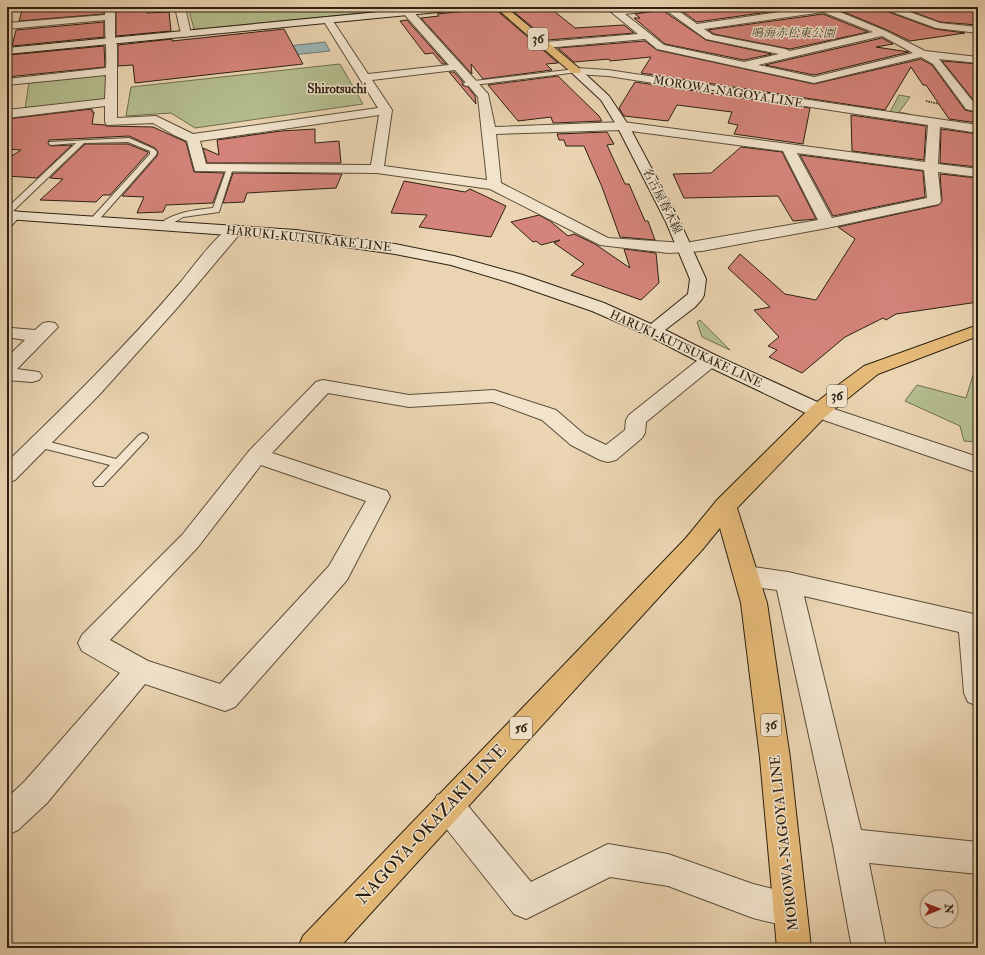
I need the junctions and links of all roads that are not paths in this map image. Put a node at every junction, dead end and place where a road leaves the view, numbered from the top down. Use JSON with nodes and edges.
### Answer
{"nodes":[{"id":1,"x":180,"y":7,"type":"edge"},
{"id":2,"x":459,"y":7,"type":"edge"},
{"id":3,"x":500,"y":7,"type":"edge"},
{"id":4,"x":659,"y":7,"type":"edge"},
{"id":5,"x":667,"y":7,"type":"edge"},
{"id":6,"x":838,"y":7,"type":"edge"},
{"id":7,"x":887,"y":7,"type":"edge"},
{"id":8,"x":822,"y":8,"type":"edge"},
{"id":9,"x":405,"y":10,"type":"edge"},
{"id":10,"x":614,"y":10,"type":"edge"},
{"id":11,"x":110,"y":12,"type":"edge"},
{"id":12,"x":31,"y":13,"type":"dead end"},
{"id":13,"x":955,"y":17,"type":"dead end"},
{"id":14,"x":328,"y":20,"type":"junction"},
{"id":15,"x":924,"y":21,"type":"junction"},
{"id":16,"x":28,"y":24,"type":"junction"},
{"id":17,"x":7,"y":26,"type":"edge"},
{"id":18,"x":695,"y":27,"type":"junction"},
{"id":19,"x":978,"y":30,"type":"edge"},
{"id":20,"x":883,"y":33,"type":"junction"},
{"id":21,"x":186,"y":34,"type":"junction"},
{"id":22,"x":647,"y":36,"type":"junction"},
{"id":23,"x":110,"y":41,"type":"junction"},
{"id":24,"x":545,"y":45,"type":"junction"},
{"id":25,"x":7,"y":51,"type":"edge"},
{"id":26,"x":793,"y":54,"type":"junction"},
{"id":27,"x":922,"y":54,"type":"junction"},
{"id":28,"x":978,"y":60,"type":"edge"},
{"id":29,"x":743,"y":66,"type":"junction"},
{"id":30,"x":457,"y":68,"type":"junction"},
{"id":31,"x":112,"y":71,"type":"junction"},
{"id":32,"x":576,"y":71,"type":"junction"},
{"id":33,"x":364,"y":78,"type":"junction"},
{"id":34,"x":26,"y":80,"type":"junction"},
{"id":35,"x":814,"y":80,"type":"junction"},
{"id":36,"x":7,"y":82,"type":"edge"},
{"id":37,"x":469,"y":84,"type":"junction"},
{"id":38,"x":112,"y":102,"type":"junction"},
{"id":39,"x":804,"y":103,"type":"junction"},
{"id":40,"x":978,"y":108,"type":"edge"},
{"id":41,"x":386,"y":110,"type":"junction"},
{"id":42,"x":20,"y":112,"type":"junction"},
{"id":43,"x":7,"y":114,"type":"edge"},
{"id":44,"x":934,"y":123,"type":"junction"},
{"id":45,"x":623,"y":126,"type":"junction"},
{"id":46,"x":978,"y":130,"type":"edge"},
{"id":47,"x":487,"y":131,"type":"junction"},
{"id":48,"x":193,"y":138,"type":"junction"},
{"id":49,"x":82,"y":141,"type":"junction"},
{"id":50,"x":51,"y":143,"type":"dead end"},
{"id":51,"x":787,"y":147,"type":"junction"},
{"id":52,"x":931,"y":167,"type":"junction"},
{"id":53,"x":230,"y":168,"type":"junction"},
{"id":54,"x":377,"y":169,"type":"junction"},
{"id":55,"x":978,"y":173,"type":"edge"},
{"id":56,"x":494,"y":185,"type":"junction"},
{"id":57,"x":9,"y":216,"type":"edge"},
{"id":58,"x":93,"y":221,"type":"junction"},
{"id":59,"x":827,"y":223,"type":"junction"},
{"id":60,"x":162,"y":226,"type":"junction"},
{"id":61,"x":236,"y":230,"type":"junction"},
{"id":62,"x":685,"y":248,"type":"junction"},
{"id":63,"x":978,"y":330,"type":"edge"},
{"id":64,"x":653,"y":331,"type":"junction"},
{"id":65,"x":12,"y":333,"type":"dead end"},
{"id":66,"x":710,"y":360,"type":"junction"},
{"id":67,"x":7,"y":368,"type":"edge"},
{"id":68,"x":7,"y":374,"type":"edge"},
{"id":69,"x":32,"y":376,"type":"dead end"},
{"id":70,"x":820,"y":411,"type":"junction"},
{"id":71,"x":143,"y":437,"type":"dead end"},
{"id":72,"x":38,"y":444,"type":"junction"},
{"id":73,"x":258,"y":456,"type":"junction"},
{"id":74,"x":118,"y":462,"type":"junction"},
{"id":75,"x":978,"y":465,"type":"edge"},
{"id":76,"x":7,"y":475,"type":"edge"},
{"id":77,"x":99,"y":483,"type":"dead end"},
{"id":78,"x":725,"y":506,"type":"junction"},
{"id":79,"x":746,"y":576,"type":"junction"},
{"id":80,"x":788,"y":582,"type":"junction"},
{"id":81,"x":974,"y":625,"type":"edge"},
{"id":82,"x":140,"y":670,"type":"junction"},
{"id":83,"x":978,"y":693,"type":"edge"},
{"id":84,"x":448,"y":806,"type":"junction"},
{"id":85,"x":7,"y":819,"type":"edge"},
{"id":86,"x":849,"y":845,"type":"junction"},
{"id":87,"x":978,"y":858,"type":"edge"},
{"id":88,"x":790,"y":910,"type":"junction"},
{"id":89,"x":314,"y":948,"type":"edge"},
{"id":90,"x":794,"y":948,"type":"edge"},
{"id":91,"x":869,"y":948,"type":"edge"}],
"edges":[{"from":1,"to":21,"type":"street"},
{"from":2,"to":9,"type":"street"},
{"from":3,"to":24,"type":"main road","number":"36"},
{"from":4,"to":10,"type":"street"},
{"from":5,"to":18,"type":"street"},
{"from":6,"to":8,"type":"street"},
{"from":7,"to":15,"type":"street"},
{"from":8,"to":18,"type":"street"},
{"from":8,"to":20,"type":"street"},
{"from":9,"to":14,"type":"street"},
{"from":9,"to":30,"type":"street"},
{"from":10,"to":22,"type":"street"},
{"from":11,"to":16,"type":"street"},
{"from":11,"to":23,"type":"street"},
{"from":12,"to":16,"type":"street"},
{"from":13,"to":15,"type":"street"},
{"from":14,"to":21,"type":"street"},
{"from":14,"to":33,"type":"street"},
{"from":15,"to":19,"type":"street"},
{"from":16,"to":17,"type":"street"},
{"from":18,"to":26,"type":"street"},
{"from":20,"to":26,"type":"street"},
{"from":20,"to":27,"type":"street"},
{"from":21,"to":23,"type":"street"},
{"from":22,"to":24,"type":"street"},
{"from":22,"to":29,"type":"street"},
{"from":23,"to":25,"type":"street"},
{"from":23,"to":31,"type":"street"},
{"from":24,"to":32,"type":"main road","number":"36"},
{"from":26,"to":29,"type":"street"},
{"from":27,"to":28,"type":"street"},
{"from":27,"to":35,"type":"street"},
{"from":27,"to":40,"type":"street"},
{"from":29,"to":35,"type":"street"},
{"from":30,"to":33,"type":"street"},
{"from":30,"to":37,"type":"street"},
{"from":31,"to":34,"type":"street"},
{"from":31,"to":38,"type":"street"},
{"from":32,"to":37,"type":"lane"},
{"from":32,"to":39,"type":"street","name":"MOROWA-NAGOYA LINE"},
{"from":32,"to":45,"type":"street","name":"名古屋春木線"},
{"from":33,"to":41,"type":"street"},
{"from":34,"to":36,"type":"street"},
{"from":34,"to":42,"type":"street"},
{"from":35,"to":39,"type":"street"},
{"from":37,"to":47,"type":"street"},
{"from":38,"to":42,"type":"street"},
{"from":38,"to":48,"type":"street"},
{"from":39,"to":44,"type":"street","name":"MOROWA-NAGOYA LINE"},
{"from":41,"to":48,"type":"street"},
{"from":41,"to":54,"type":"street"},
{"from":42,"to":43,"type":"street"},
{"from":44,"to":46,"type":"street","name":"MOROWA-NAGOYA LINE"},
{"from":44,"to":52,"type":"street"},
{"from":45,"to":47,"type":"street"},
{"from":45,"to":51,"type":"street"},
{"from":45,"to":62,"type":"street","name":"名古屋春木線"},
{"from":47,"to":56,"type":"street"},
{"from":48,"to":53,"type":"street"},
{"from":49,"to":50,"type":"lane"},
{"from":49,"to":57,"type":"lane"},
{"from":49,"to":58,"type":"lane"},
{"from":51,"to":52,"type":"street"},
{"from":51,"to":59,"type":"street"},
{"from":52,"to":55,"type":"street"},
{"from":52,"to":59,"type":"street"},
{"from":53,"to":54,"type":"street"},
{"from":53,"to":60,"type":"lane"},
{"from":54,"to":56,"type":"street"},
{"from":56,"to":62,"type":"street"},
{"from":57,"to":58,"type":"street","name":"HARUKI-KUTSUKAKE LINE"},
{"from":58,"to":60,"type":"street","name":"HARUKI-KUTSUKAKE LINE"},
{"from":59,"to":62,"type":"street"},
{"from":60,"to":61,"type":"street","name":"HARUKI-KUTSUKAKE LINE"},
{"from":61,"to":64,"type":"street","name":"HARUKI-KUTSUKAKE LINE"},
{"from":61,"to":72,"type":"street"},
{"from":62,"to":64,"type":"street","name":"名古屋春木線"},
{"from":63,"to":70,"type":"main road","number":"36"},
{"from":64,"to":66,"type":"street","name":"HARUKI-KUTSUKAKE LINE"},
{"from":65,"to":67,"type":"street"},
{"from":66,"to":70,"type":"street","name":"HARUKI-KUTSUKAKE LINE"},
{"from":66,"to":73,"type":"street"},
{"from":68,"to":69,"type":"street"},
{"from":70,"to":75,"type":"street","name":"HARUKI-KUTSUKAKE LINE"},
{"from":70,"to":78,"type":"main road","number":"36"},
{"from":71,"to":74,"type":"lane"},
{"from":72,"to":74,"type":"lane"},
{"from":72,"to":76,"type":"street"},
{"from":73,"to":82,"type":"street"},
{"from":73,"to":82,"type":"street"},
{"from":74,"to":77,"type":"lane"},
{"from":78,"to":79,"type":"main road","name":"MOROWA-NAGOYA LINE","number":"36"},
{"from":78,"to":84,"type":"main road","name":"NAGOYA-OKAZAKI LINE","number":"56"},
{"from":79,"to":80,"type":"street"},
{"from":79,"to":88,"type":"main road","name":"MOROWA-NAGOYA LINE","number":"36"},
{"from":80,"to":81,"type":"street"},
{"from":80,"to":86,"type":"street"},
{"from":81,"to":83,"type":"street"},
{"from":82,"to":85,"type":"street"},
{"from":84,"to":88,"type":"street"},
{"from":84,"to":89,"type":"main road","name":"NAGOYA-OKAZAKI LINE","number":"56"},
{"from":86,"to":87,"type":"street"},
{"from":86,"to":91,"type":"street"},
{"from":88,"to":90,"type":"main road","name":"MOROWA-NAGOYA LINE","number":"36"}]}
